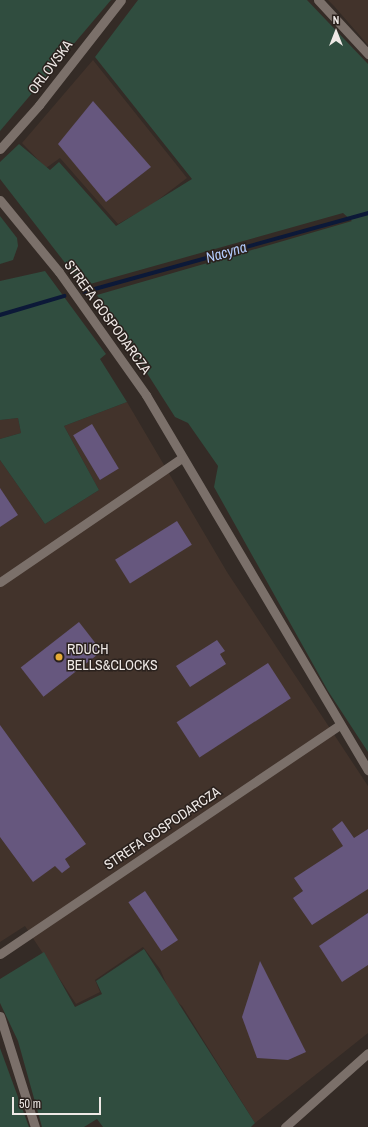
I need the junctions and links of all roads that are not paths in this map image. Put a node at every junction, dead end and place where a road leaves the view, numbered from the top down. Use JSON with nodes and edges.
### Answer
{"nodes":[{"id":1,"x":121,"y":0,"type":"edge"},
{"id":2,"x":318,"y":0,"type":"edge"},
{"id":3,"x":368,"y":54,"type":"edge"},
{"id":4,"x":0,"y":149,"type":"edge"},
{"id":5,"x":0,"y":200,"type":"edge"},
{"id":6,"x":182,"y":458,"type":"junction"},
{"id":7,"x":0,"y":582,"type":"edge"},
{"id":8,"x":340,"y":725,"type":"junction"},
{"id":9,"x":368,"y":770,"type":"edge"},
{"id":10,"x":0,"y":954,"type":"edge"},
{"id":11,"x":0,"y":1016,"type":"edge"},
{"id":12,"x":368,"y":1053,"type":"edge"},
{"id":13,"x":35,"y":1127,"type":"edge"},
{"id":14,"x":285,"y":1127,"type":"edge"}],
"edges":[{"from":1,"to":4,"type":"street","name":"ORLOVSKA"},
{"from":2,"to":3,"type":"street"},
{"from":5,"to":6,"type":"street","name":"STREFA GOSPODARCZA"},
{"from":6,"to":7,"type":"street"},
{"from":6,"to":8,"type":"street","name":"STREFA GOSPODARCZA"},
{"from":8,"to":9,"type":"street","name":"STREFA GOSPODARCZA"},
{"from":8,"to":10,"type":"street","name":"STREFA GOSPODARCZA"},
{"from":11,"to":13,"type":"street"},
{"from":12,"to":14,"type":"street"}]}
